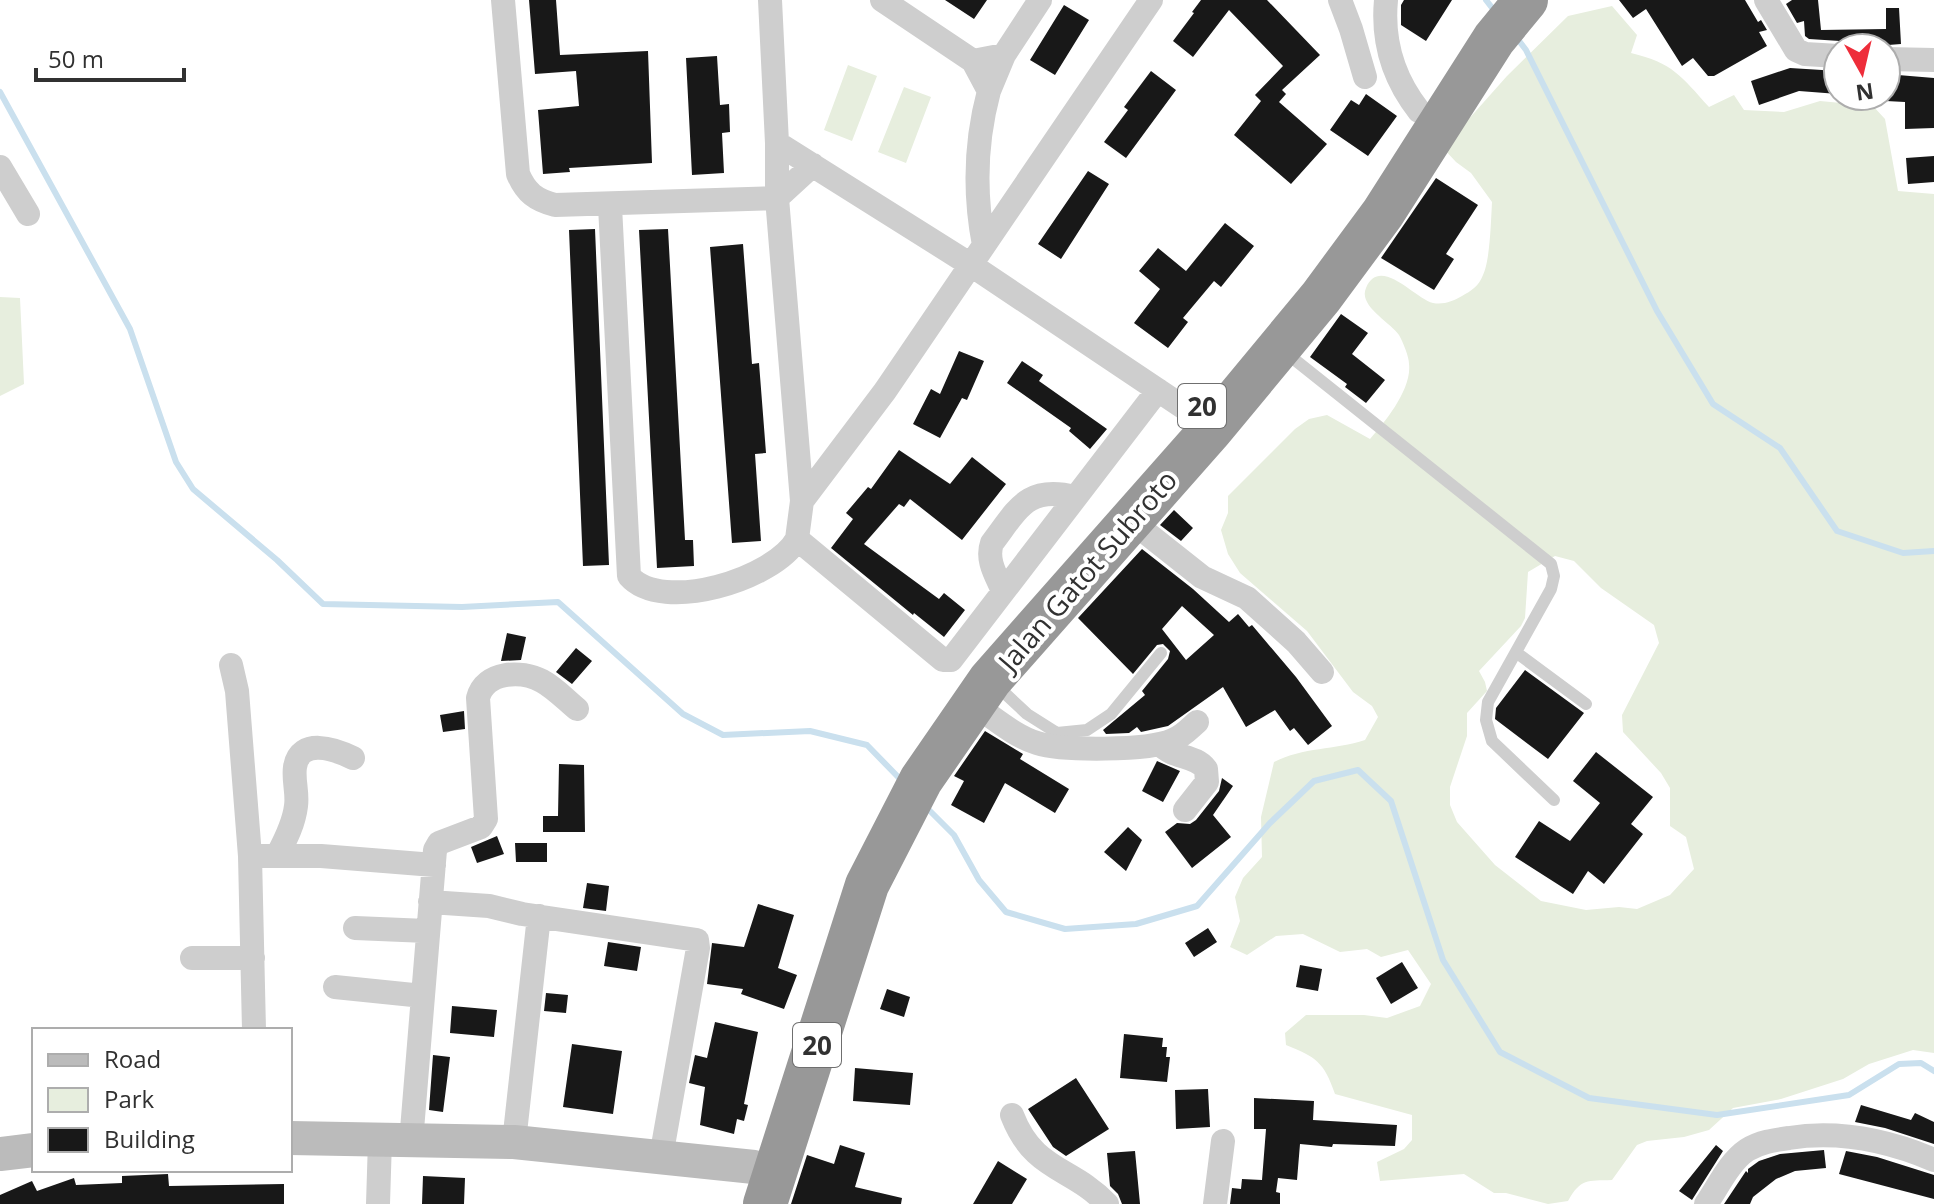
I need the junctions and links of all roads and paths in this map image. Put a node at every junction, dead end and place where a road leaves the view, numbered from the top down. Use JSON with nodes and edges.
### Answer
{"nodes":[{"id":1,"x":503,"y":0,"type":"edge"},
{"id":2,"x":770,"y":0,"type":"edge"},
{"id":3,"x":882,"y":0,"type":"edge"},
{"id":4,"x":1040,"y":0,"type":"edge"},
{"id":5,"x":1151,"y":0,"type":"edge"},
{"id":6,"x":1340,"y":0,"type":"edge"},
{"id":7,"x":1386,"y":0,"type":"edge"},
{"id":8,"x":1766,"y":0,"type":"edge"},
{"id":9,"x":1501,"y":16,"type":"edge"},
{"id":10,"x":1004,"y":55,"type":"junction"},
{"id":11,"x":1822,"y":55,"type":"edge"},
{"id":12,"x":1902,"y":59,"type":"edge"},
{"id":13,"x":1934,"y":60,"type":"edge"},
{"id":14,"x":973,"y":61,"type":"junction"},
{"id":15,"x":1365,"y":77,"type":"dead end"},
{"id":16,"x":989,"y":91,"type":"junction"},
{"id":17,"x":1419,"y":111,"type":"junction"},
{"id":18,"x":777,"y":143,"type":"junction"},
{"id":19,"x":813,"y":165,"type":"junction"},
{"id":20,"x":0,"y":167,"type":"edge"},
{"id":21,"x":777,"y":198,"type":"junction"},
{"id":22,"x":610,"y":206,"type":"junction"},
{"id":23,"x":28,"y":214,"type":"dead end"},
{"id":24,"x":978,"y":255,"type":"junction"},
{"id":25,"x":1279,"y":348,"type":"junction"},
{"id":26,"x":1158,"y":390,"type":"junction"},
{"id":27,"x":1203,"y":423,"type":"junction"},
{"id":28,"x":1075,"y":497,"type":"junction"},
{"id":29,"x":802,"y":501,"type":"junction"},
{"id":30,"x":1130,"y":520,"type":"junction"},
{"id":31,"x":797,"y":539,"type":"junction"},
{"id":32,"x":1003,"y":591,"type":"junction"},
{"id":33,"x":1161,"y":653,"type":"dead end"},
{"id":34,"x":1517,"y":653,"type":"junction"},
{"id":35,"x":231,"y":665,"type":"dead end"},
{"id":36,"x":1322,"y":672,"type":"dead end"},
{"id":37,"x":982,"y":686,"type":"junction"},
{"id":38,"x":1586,"y":704,"type":"dead end"},
{"id":39,"x":577,"y":709,"type":"dead end"},
{"id":40,"x":1197,"y":722,"type":"dead end"},
{"id":41,"x":1160,"y":744,"type":"junction"},
{"id":42,"x":353,"y":758,"type":"dead end"},
{"id":43,"x":910,"y":773,"type":"junction"},
{"id":44,"x":1554,"y":800,"type":"dead end"},
{"id":45,"x":1185,"y":810,"type":"dead end"},
{"id":46,"x":278,"y":854,"type":"junction"},
{"id":47,"x":250,"y":856,"type":"junction"},
{"id":48,"x":434,"y":865,"type":"junction"},
{"id":49,"x":430,"y":902,"type":"junction"},
{"id":50,"x":539,"y":916,"type":"junction"},
{"id":51,"x":355,"y":928,"type":"dead end"},
{"id":52,"x":427,"y":931,"type":"junction"},
{"id":53,"x":192,"y":958,"type":"dead end"},
{"id":54,"x":253,"y":958,"type":"junction"},
{"id":55,"x":335,"y":987,"type":"dead end"},
{"id":56,"x":423,"y":996,"type":"junction"},
{"id":57,"x":254,"y":1028,"type":"edge"},
{"id":58,"x":1012,"y":1115,"type":"dead end"},
{"id":59,"x":292,"y":1138,"type":"edge"},
{"id":60,"x":396,"y":1141,"type":"junction"},
{"id":61,"x":1223,"y":1141,"type":"dead end"},
{"id":62,"x":514,"y":1142,"type":"junction"},
{"id":63,"x":32,"y":1150,"type":"edge"},
{"id":64,"x":0,"y":1154,"type":"edge"},
{"id":65,"x":661,"y":1157,"type":"junction"},
{"id":66,"x":1934,"y":1160,"type":"edge"},
{"id":67,"x":759,"y":1187,"type":"edge"},
{"id":68,"x":378,"y":1204,"type":"edge"},
{"id":69,"x":1107,"y":1204,"type":"edge"},
{"id":70,"x":1215,"y":1204,"type":"edge"},
{"id":71,"x":1706,"y":1204,"type":"edge"}],
"edges":[{"from":1,"to":22,"type":"street"},
{"from":2,"to":18,"type":"street"},
{"from":3,"to":14,"type":"street"},
{"from":4,"to":10,"type":"street"},
{"from":5,"to":24,"type":"street"},
{"from":6,"to":15,"type":"street"},
{"from":7,"to":17,"type":"street"},
{"from":8,"to":11,"type":"street"},
{"from":9,"to":17,"type":"highway","name":"Jalan Gatot Subroto","number":"20"},
{"from":9,"to":25,"type":"highway","name":"Jalan Gatot Subroto","number":"20"},
{"from":10,"to":14,"type":"street"},
{"from":10,"to":16,"type":"street"},
{"from":12,"to":13,"type":"street"},
{"from":14,"to":16,"type":"street"},
{"from":16,"to":24,"type":"street"},
{"from":17,"to":27,"type":"highway","name":"Jalan Gatot Subroto","number":"20"},
{"from":18,"to":19,"type":"street"},
{"from":18,"to":21,"type":"street"},
{"from":19,"to":21,"type":"street"},
{"from":19,"to":24,"type":"street"},
{"from":20,"to":23,"type":"street"},
{"from":21,"to":22,"type":"street"},
{"from":21,"to":29,"type":"street"},
{"from":22,"to":31,"type":"street"},
{"from":24,"to":26,"type":"street"},
{"from":24,"to":29,"type":"street"},
{"from":25,"to":27,"type":"highway","name":"Jalan Gatot Subroto","number":"20"},
{"from":25,"to":34,"type":"lane"},
{"from":26,"to":27,"type":"street"},
{"from":26,"to":28,"type":"street"},
{"from":27,"to":30,"type":"highway","name":"Jalan Gatot Subroto","number":"20"},
{"from":27,"to":43,"type":"highway","name":"Jalan Gatot Subroto","number":"20"},
{"from":28,"to":32,"type":"street"},
{"from":28,"to":32,"type":"street"},
{"from":29,"to":31,"type":"street"},
{"from":30,"to":36,"type":"street"},
{"from":30,"to":37,"type":"highway","name":"Jalan Gatot Subroto","number":"20"},
{"from":31,"to":32,"type":"street"},
{"from":33,"to":37,"type":"lane"},
{"from":34,"to":38,"type":"lane"},
{"from":34,"to":44,"type":"lane"},
{"from":35,"to":47,"type":"street"},
{"from":37,"to":41,"type":"street"},
{"from":37,"to":43,"type":"highway","name":"Jalan Gatot Subroto","number":"20"},
{"from":39,"to":48,"type":"street"},
{"from":40,"to":41,"type":"street"},
{"from":41,"to":45,"type":"street"},
{"from":42,"to":46,"type":"street"},
{"from":43,"to":67,"type":"highway","name":"Jalan Gatot Subroto","number":"20"},
{"from":46,"to":47,"type":"street"},
{"from":46,"to":48,"type":"street"},
{"from":47,"to":54,"type":"street"},
{"from":48,"to":49,"type":"street"},
{"from":49,"to":50,"type":"street"},
{"from":49,"to":52,"type":"street"},
{"from":50,"to":62,"type":"street"},
{"from":50,"to":65,"type":"street"},
{"from":51,"to":52,"type":"street"},
{"from":52,"to":56,"type":"street"},
{"from":53,"to":54,"type":"street"},
{"from":54,"to":57,"type":"street"},
{"from":55,"to":56,"type":"street"},
{"from":56,"to":60,"type":"street"},
{"from":58,"to":69,"type":"street"},
{"from":59,"to":60,"type":"street"},
{"from":60,"to":62,"type":"street"},
{"from":60,"to":68,"type":"street"},
{"from":61,"to":70,"type":"street"},
{"from":62,"to":65,"type":"street"},
{"from":63,"to":64,"type":"street"},
{"from":65,"to":67,"type":"street"},
{"from":66,"to":71,"type":"street"}]}
